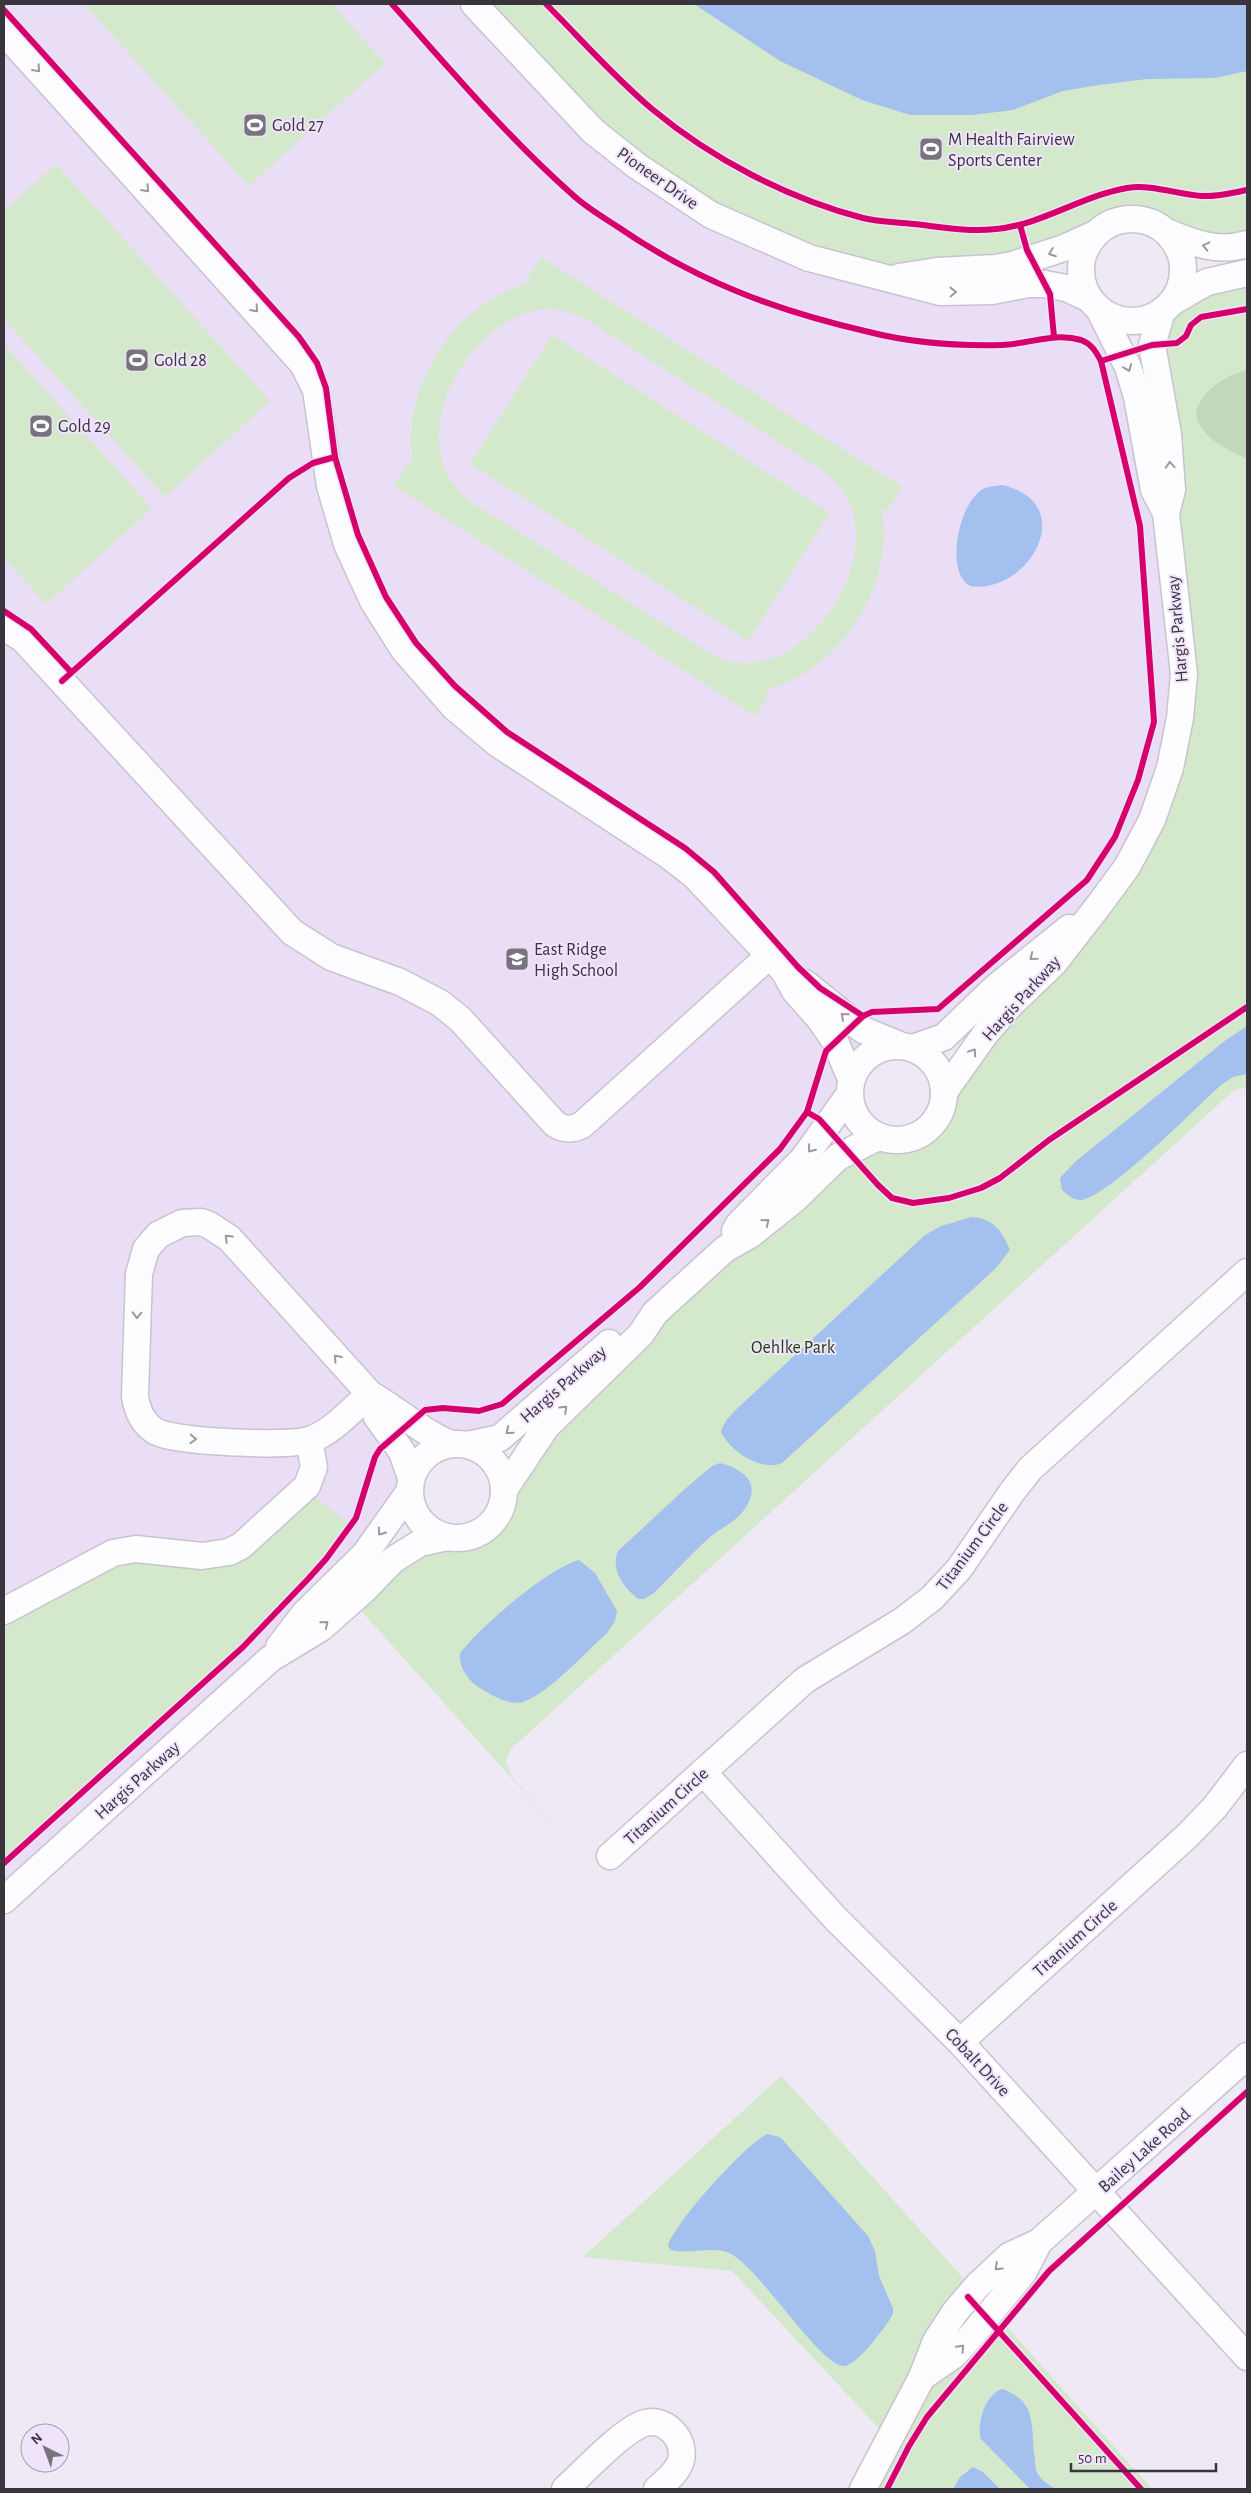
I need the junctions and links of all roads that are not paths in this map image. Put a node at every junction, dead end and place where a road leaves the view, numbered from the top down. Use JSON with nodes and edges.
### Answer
{"nodes":[{"id":1,"x":474,"y":4,"type":"edge"},
{"id":2,"x":4,"y":32,"type":"edge"},
{"id":3,"x":1097,"y":232,"type":"junction"},
{"id":4,"x":1167,"y":232,"type":"junction"},
{"id":5,"x":1247,"y":244,"type":"edge"},
{"id":6,"x":1247,"y":273,"type":"edge"},
{"id":7,"x":888,"y":279,"type":"junction"},
{"id":8,"x":1094,"y":304,"type":"junction"},
{"id":9,"x":1167,"y":306,"type":"junction"},
{"id":10,"x":1166,"y":514,"type":"junction"},
{"id":11,"x":4,"y":627,"type":"edge"},
{"id":12,"x":1100,"y":905,"type":"junction"},
{"id":13,"x":777,"y":963,"type":"junction"},
{"id":14,"x":908,"y":1047,"type":"junction"},
{"id":15,"x":850,"y":1087,"type":"junction"},
{"id":16,"x":944,"y":1092,"type":"junction"},
{"id":17,"x":878,"y":1137,"type":"junction"},
{"id":18,"x":725,"y":1249,"type":"junction"},
{"id":19,"x":1247,"y":1272,"type":"edge"},
{"id":20,"x":655,"y":1314,"type":"junction"},
{"id":21,"x":370,"y":1394,"type":"junction"},
{"id":22,"x":309,"y":1440,"type":"junction"},
{"id":23,"x":459,"y":1444,"type":"junction"},
{"id":24,"x":410,"y":1485,"type":"junction"},
{"id":25,"x":504,"y":1490,"type":"junction"},
{"id":26,"x":447,"y":1538,"type":"junction"},
{"id":27,"x":4,"y":1611,"type":"edge"},
{"id":28,"x":270,"y":1659,"type":"junction"},
{"id":29,"x":1247,"y":1765,"type":"edge"},
{"id":30,"x":703,"y":1772,"type":"junction"},
{"id":31,"x":610,"y":1856,"type":"dead end"},
{"id":32,"x":4,"y":1900,"type":"edge"},
{"id":33,"x":960,"y":2042,"type":"junction"},
{"id":34,"x":1247,"y":2056,"type":"edge"},
{"id":35,"x":1097,"y":2192,"type":"junction"},
{"id":36,"x":1247,"y":2357,"type":"edge"},
{"id":37,"x":565,"y":2489,"type":"edge"},
{"id":38,"x":657,"y":2489,"type":"edge"},
{"id":39,"x":863,"y":2489,"type":"edge"}],
"edges":[{"from":1,"to":7,"type":"street","name":"Pioneer Drive"},
{"from":2,"to":13,"type":"street","one_way":true},
{"from":3,"to":4,"type":"street"},
{"from":3,"to":7,"type":"street","name":"Pioneer Drive","one_way":true},
{"from":3,"to":8,"type":"street"},
{"from":5,"to":4,"type":"street","one_way":true},
{"from":4,"to":9,"type":"street"},
{"from":6,"to":9,"type":"street"},
{"from":7,"to":8,"type":"street","name":"Pioneer Drive","one_way":true},
{"from":8,"to":9,"type":"street"},
{"from":8,"to":10,"type":"street","name":"Hargis Parkway","one_way":true},
{"from":10,"to":9,"type":"street","name":"Hargis Parkway","one_way":true},
{"from":10,"to":12,"type":"street","name":"Hargis Parkway"},
{"from":11,"to":13,"type":"street"},
{"from":12,"to":14,"type":"street","name":"Hargis Parkway","one_way":true},
{"from":16,"to":12,"type":"street","name":"Hargis Parkway","one_way":true},
{"from":14,"to":13,"type":"street","one_way":true},
{"from":13,"to":15,"type":"street"},
{"from":14,"to":15,"type":"street"},
{"from":14,"to":16,"type":"street"},
{"from":15,"to":17,"type":"street"},
{"from":15,"to":18,"type":"street","name":"Hargis Parkway","one_way":true},
{"from":16,"to":17,"type":"street"},
{"from":18,"to":17,"type":"street","name":"Hargis Parkway","one_way":true},
{"from":18,"to":20,"type":"street","name":"Hargis Parkway"},
{"from":19,"to":30,"type":"street","name":"Titanium Circle"},
{"from":20,"to":23,"type":"street","name":"Hargis Parkway","one_way":true},
{"from":25,"to":20,"type":"street","name":"Hargis Parkway","one_way":true},
{"from":21,"to":22,"type":"street"},
{"from":21,"to":22,"type":"street","one_way":true},
{"from":21,"to":23,"type":"street"},
{"from":21,"to":24,"type":"street"},
{"from":22,"to":27,"type":"street"},
{"from":23,"to":24,"type":"street"},
{"from":23,"to":25,"type":"street"},
{"from":24,"to":26,"type":"street"},
{"from":24,"to":28,"type":"street","name":"Hargis Parkway","one_way":true},
{"from":25,"to":26,"type":"street"},
{"from":28,"to":26,"type":"street","name":"Hargis Parkway","one_way":true},
{"from":28,"to":32,"type":"street","name":"Hargis Parkway"},
{"from":29,"to":33,"type":"street","name":"Titanium Circle"},
{"from":30,"to":31,"type":"street","name":"Titanium Circle"},
{"from":30,"to":33,"type":"street","name":"Cobalt Drive"},
{"from":33,"to":35,"type":"street","name":"Cobalt Drive"},
{"from":34,"to":35,"type":"street","name":"Bailey Lake Road"},
{"from":35,"to":36,"type":"street","name":"Cobalt Drive"},
{"from":35,"to":39,"type":"street","name":"Bailey Lake Road"},
{"from":37,"to":38,"type":"street"}]}
